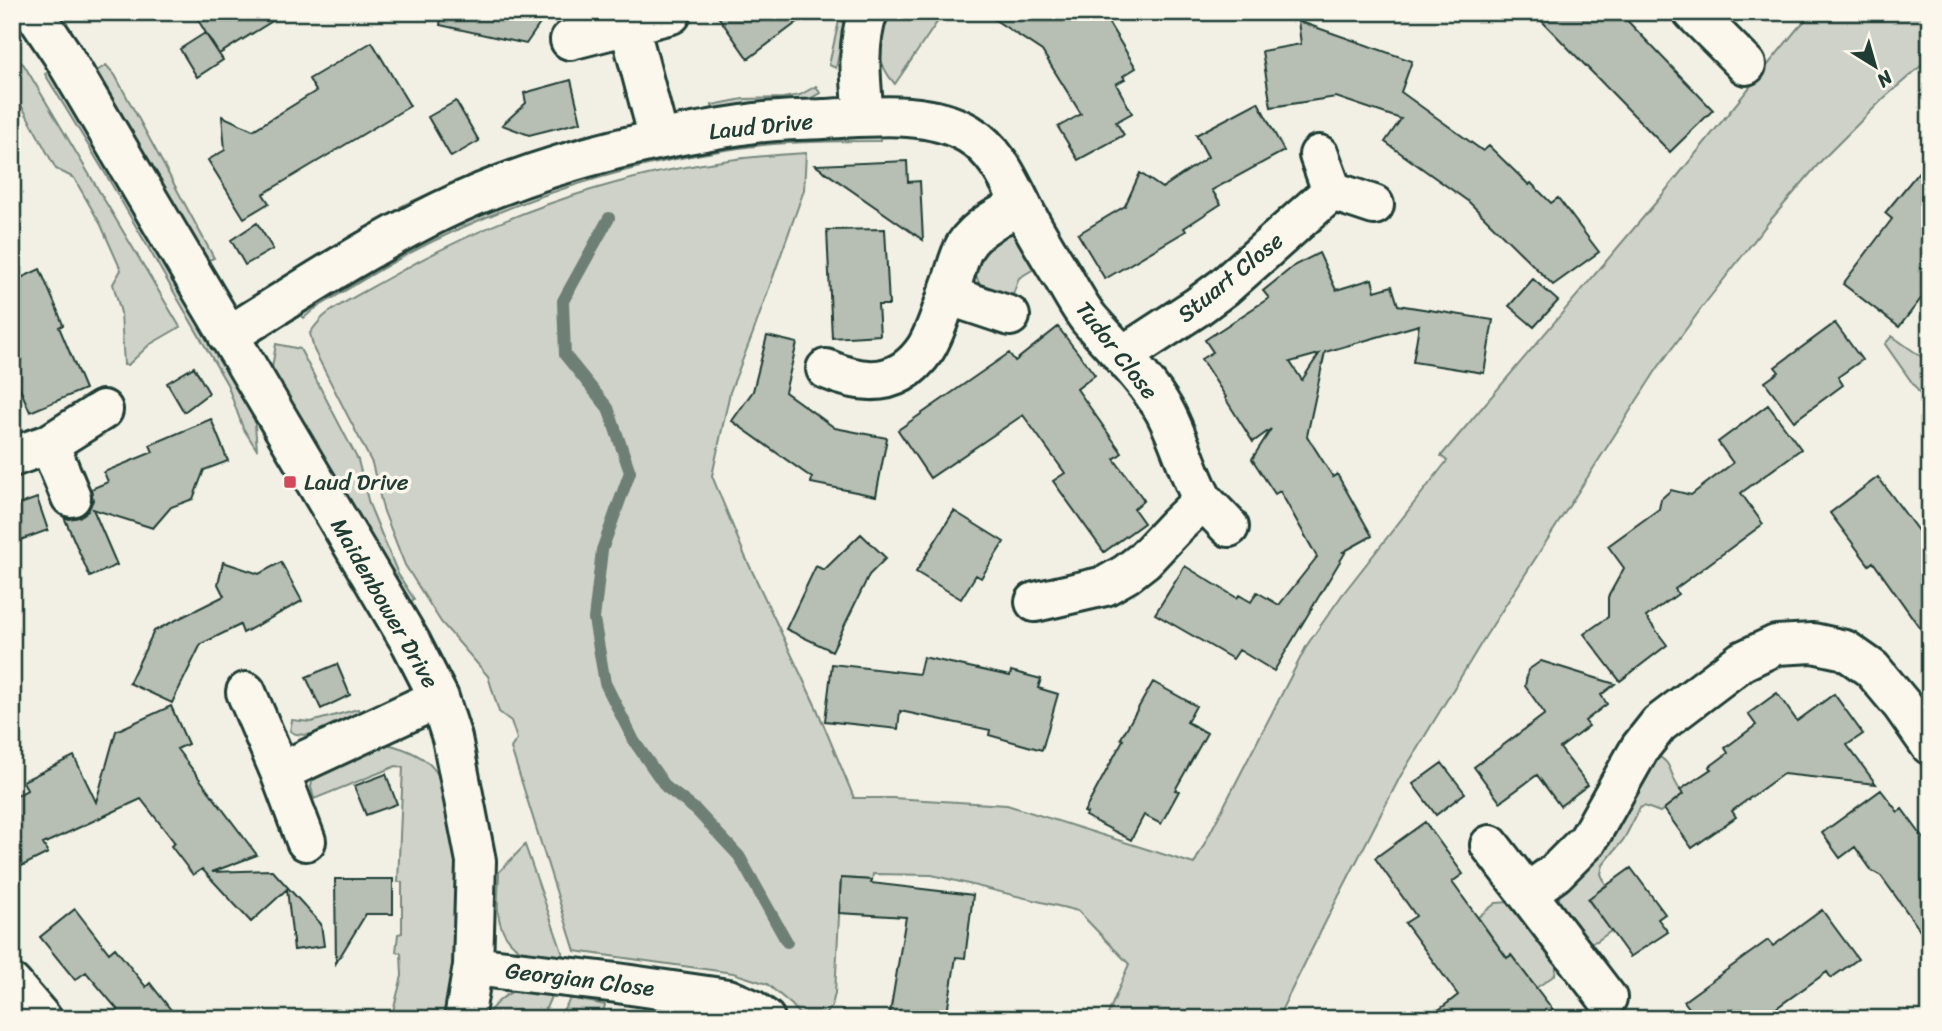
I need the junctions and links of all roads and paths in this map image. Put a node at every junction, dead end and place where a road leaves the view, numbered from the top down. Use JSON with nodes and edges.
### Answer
{"nodes":[{"id":1,"x":34,"y":12,"type":"edge"},
{"id":2,"x":868,"y":12,"type":"edge"},
{"id":3,"x":1693,"y":12,"type":"edge"},
{"id":4,"x":671,"y":14,"type":"dead end"},
{"id":5,"x":629,"y":25,"type":"junction"},
{"id":6,"x":570,"y":40,"type":"dead end"},
{"id":7,"x":1746,"y":65,"type":"dead end"},
{"id":8,"x":864,"y":117,"type":"junction"},
{"id":9,"x":659,"y":139,"type":"junction"},
{"id":10,"x":1319,"y":155,"type":"dead end"},
{"id":11,"x":1332,"y":191,"type":"junction"},
{"id":12,"x":1021,"y":205,"type":"junction"},
{"id":13,"x":1374,"y":205,"type":"dead end"},
{"id":14,"x":947,"y":295,"type":"junction"},
{"id":15,"x":1010,"y":316,"type":"dead end"},
{"id":16,"x":228,"y":336,"type":"junction"},
{"id":17,"x":1122,"y":356,"type":"junction"},
{"id":18,"x":826,"y":369,"type":"dead end"},
{"id":19,"x":103,"y":410,"type":"dead end"},
{"id":20,"x":49,"y":444,"type":"junction"},
{"id":21,"x":12,"y":457,"type":"edge"},
{"id":22,"x":71,"y":497,"type":"dead end"},
{"id":23,"x":1035,"y":602,"type":"dead end"},
{"id":24,"x":246,"y":692,"type":"dead end"},
{"id":25,"x":439,"y":698,"type":"junction"},
{"id":26,"x":1930,"y":745,"type":"edge"},
{"id":27,"x":280,"y":772,"type":"junction"},
{"id":28,"x":306,"y":841,"type":"dead end"},
{"id":29,"x":1490,"y":845,"type":"dead end"},
{"id":30,"x":1527,"y":893,"type":"junction"},
{"id":31,"x":473,"y":966,"type":"junction"},
{"id":32,"x":12,"y":984,"type":"edge"},
{"id":33,"x":1606,"y":998,"type":"dead end"},
{"id":34,"x":42,"y":1019,"type":"edge"},
{"id":35,"x":464,"y":1019,"type":"edge"},
{"id":36,"x":765,"y":1019,"type":"edge"}],
"edges":[{"from":1,"to":16,"type":"street","name":"Maidenbower Drive"},
{"from":2,"to":8,"type":"street"},
{"from":3,"to":7,"type":"street"},
{"from":4,"to":5,"type":"street"},
{"from":5,"to":6,"type":"street"},
{"from":5,"to":9,"type":"street"},
{"from":8,"to":9,"type":"street","name":"Laud Drive"},
{"from":8,"to":12,"type":"street","name":"Tudor Close"},
{"from":9,"to":16,"type":"street","name":"Laud Drive"},
{"from":10,"to":11,"type":"street"},
{"from":11,"to":13,"type":"street"},
{"from":11,"to":17,"type":"street","name":"Stuart Close"},
{"from":12,"to":14,"type":"street"},
{"from":12,"to":17,"type":"street","name":"Tudor Close"},
{"from":14,"to":15,"type":"street"},
{"from":14,"to":18,"type":"street"},
{"from":16,"to":25,"type":"street","name":"Maidenbower Drive"},
{"from":17,"to":23,"type":"street","name":"Tudor Close"},
{"from":19,"to":20,"type":"street"},
{"from":20,"to":21,"type":"street"},
{"from":20,"to":22,"type":"street"},
{"from":24,"to":27,"type":"street"},
{"from":25,"to":27,"type":"street"},
{"from":25,"to":31,"type":"street","name":"Maidenbower Drive"},
{"from":26,"to":30,"type":"street"},
{"from":27,"to":28,"type":"street"},
{"from":29,"to":30,"type":"street"},
{"from":30,"to":33,"type":"street"},
{"from":31,"to":35,"type":"street","name":"Maidenbower Drive"},
{"from":31,"to":36,"type":"street","name":"Georgian Close"},
{"from":32,"to":34,"type":"street"}]}
